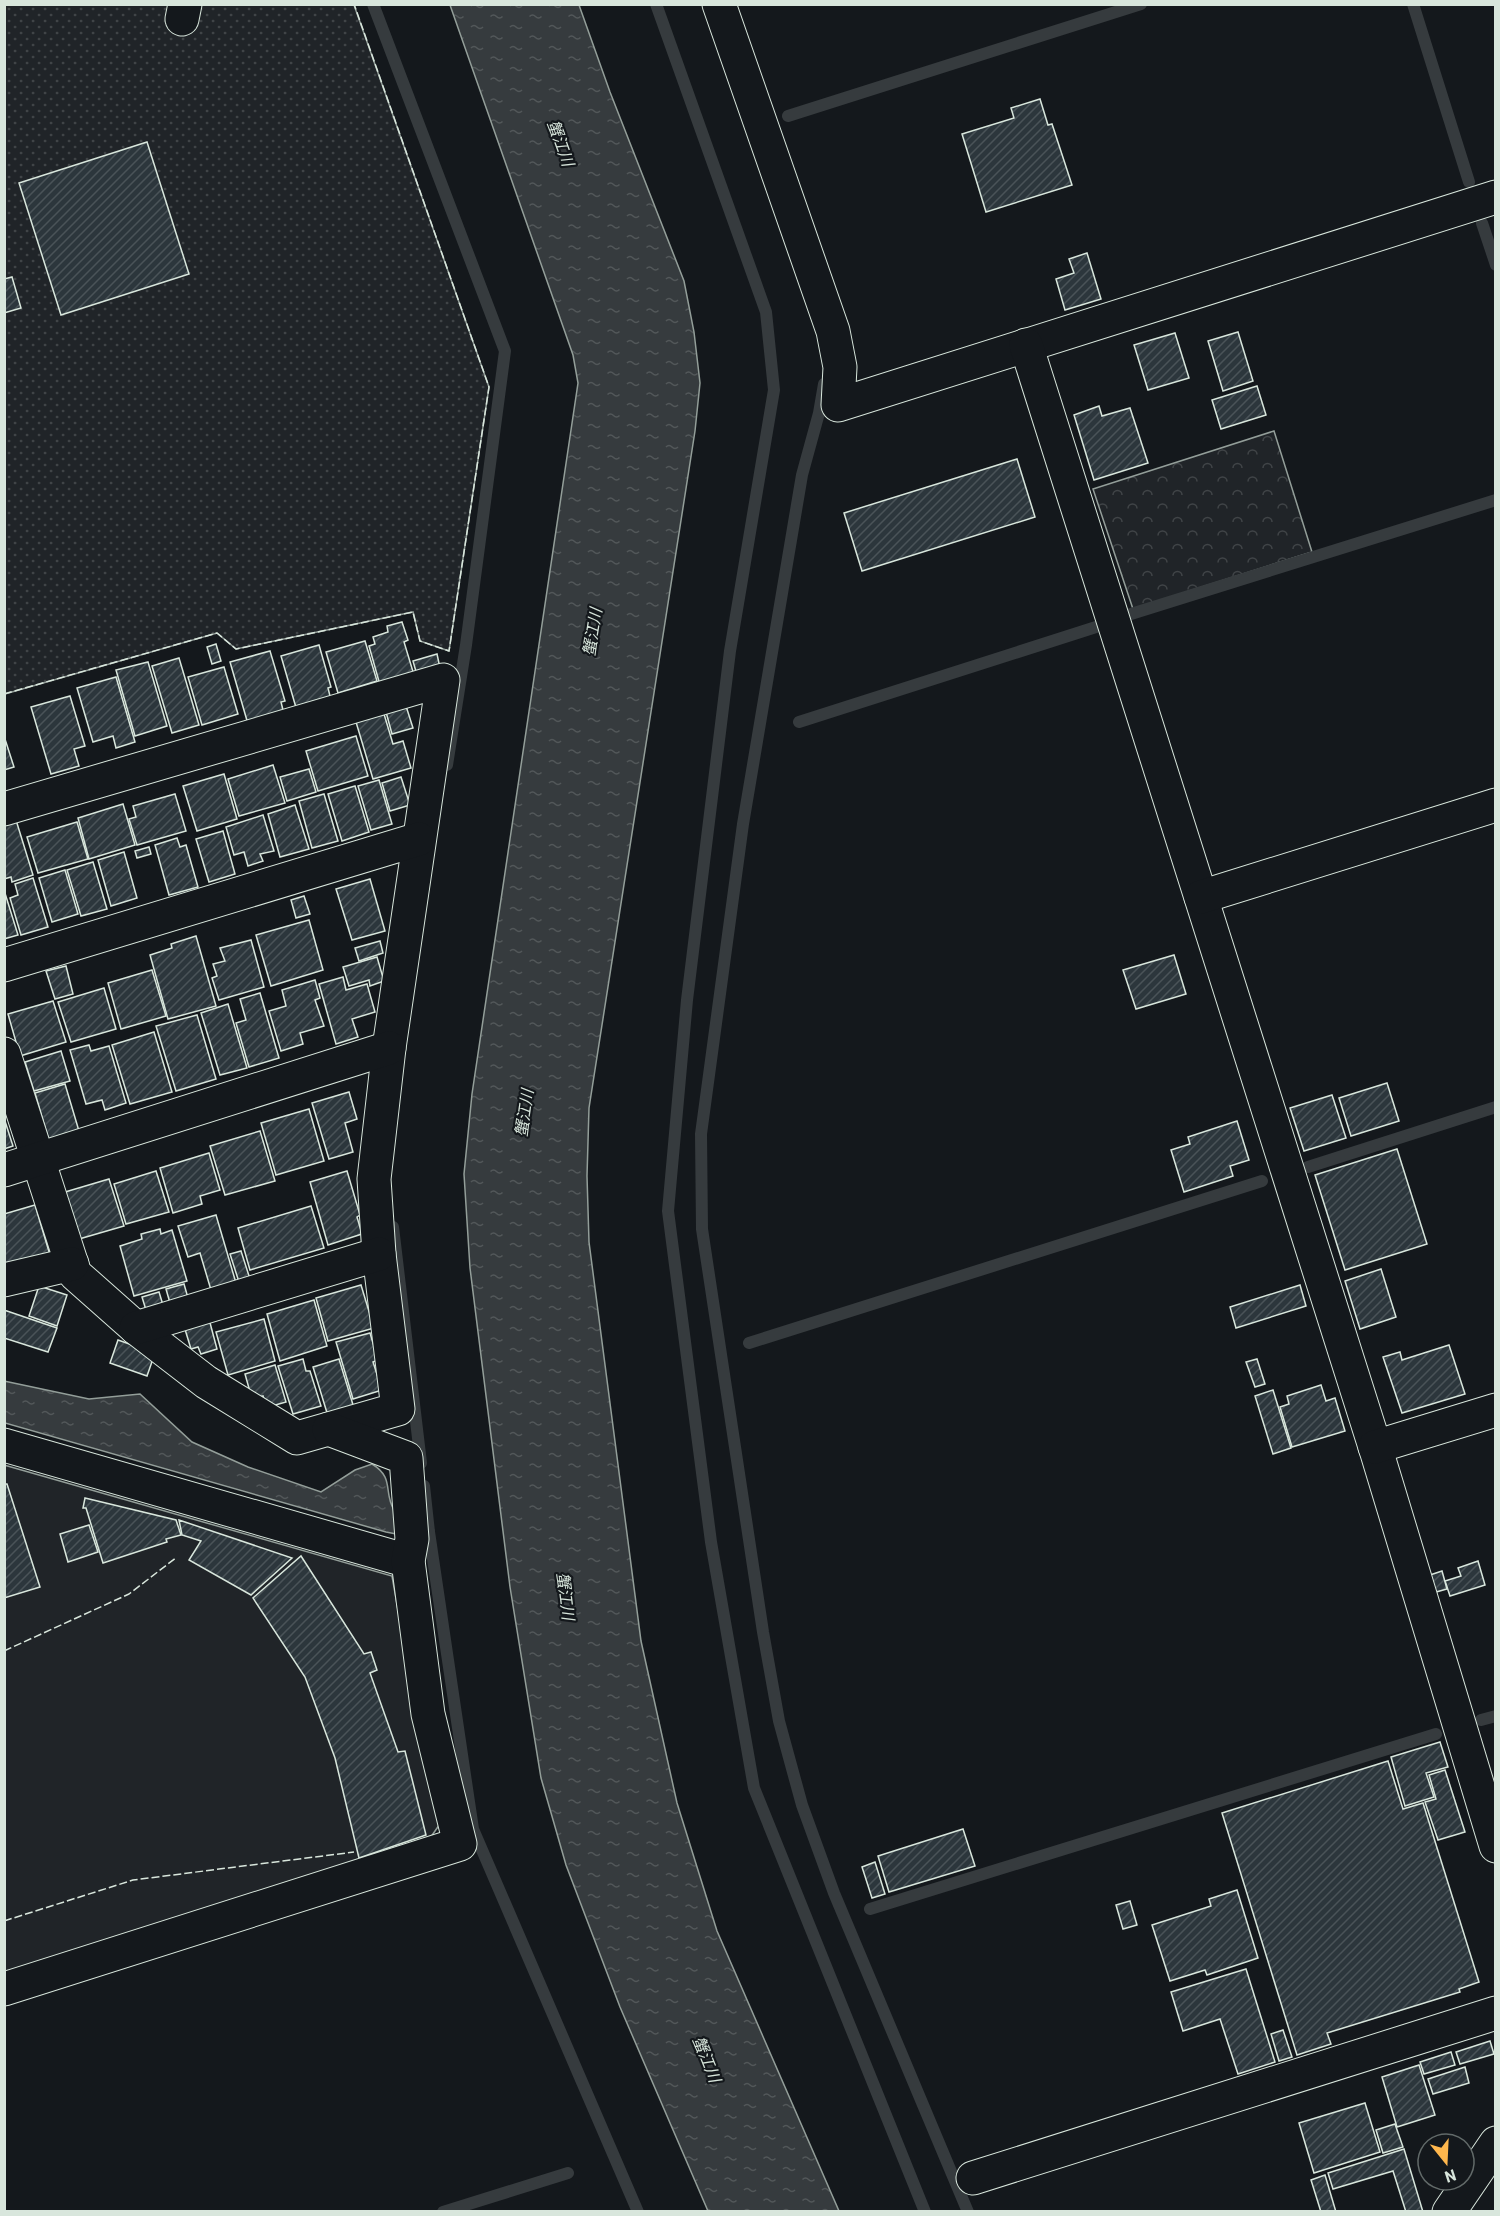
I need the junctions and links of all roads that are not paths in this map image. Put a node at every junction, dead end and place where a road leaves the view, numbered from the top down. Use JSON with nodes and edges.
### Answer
{"nodes":[{"id":1,"x":719,"y":4,"type":"edge"},
{"id":2,"x":1496,"y":197,"type":"edge"},
{"id":3,"x":1026,"y":345,"type":"junction"},
{"id":4,"x":1496,"y":805,"type":"edge"},
{"id":5,"x":4,"y":808,"type":"edge"},
{"id":6,"x":419,"y":839,"type":"junction"},
{"id":7,"x":1201,"y":897,"type":"junction"},
{"id":8,"x":4,"y":965,"type":"edge"},
{"id":9,"x":389,"y":1048,"type":"junction"},
{"id":10,"x":4,"y":1054,"type":"edge"},
{"id":11,"x":38,"y":1160,"type":"junction"},
{"id":12,"x":4,"y":1170,"type":"edge"},
{"id":13,"x":379,"y":1254,"type":"junction"},
{"id":14,"x":72,"y":1264,"type":"junction"},
{"id":15,"x":4,"y":1280,"type":"edge"},
{"id":16,"x":136,"y":1328,"type":"junction"},
{"id":17,"x":1496,"y":1410,"type":"edge"},
{"id":18,"x":329,"y":1429,"type":"junction"},
{"id":19,"x":4,"y":1445,"type":"edge"},
{"id":20,"x":1375,"y":1448,"type":"junction"},
{"id":21,"x":410,"y":1538,"type":"junction"},
{"id":22,"x":1496,"y":1846,"type":"edge"},
{"id":23,"x":4,"y":1989,"type":"edge"},
{"id":24,"x":1496,"y":2013,"type":"edge"},
{"id":25,"x":1496,"y":2142,"type":"edge"},
{"id":26,"x":973,"y":2178,"type":"dead end"},
{"id":27,"x":1449,"y":2211,"type":"edge"}],
"edges":[{"from":1,"to":3,"type":"street"},
{"from":2,"to":3,"type":"street"},
{"from":3,"to":7,"type":"street"},
{"from":4,"to":7,"type":"street"},
{"from":5,"to":6,"type":"street"},
{"from":6,"to":8,"type":"street"},
{"from":6,"to":9,"type":"street"},
{"from":7,"to":20,"type":"street"},
{"from":9,"to":11,"type":"street"},
{"from":9,"to":13,"type":"street"},
{"from":10,"to":11,"type":"street"},
{"from":11,"to":12,"type":"street"},
{"from":11,"to":14,"type":"street"},
{"from":13,"to":16,"type":"street"},
{"from":13,"to":18,"type":"street"},
{"from":14,"to":15,"type":"street"},
{"from":14,"to":16,"type":"street"},
{"from":16,"to":18,"type":"street"},
{"from":17,"to":20,"type":"street"},
{"from":18,"to":21,"type":"street"},
{"from":19,"to":21,"type":"street"},
{"from":20,"to":22,"type":"street"},
{"from":21,"to":23,"type":"street"},
{"from":24,"to":26,"type":"street"},
{"from":25,"to":27,"type":"street"}]}
